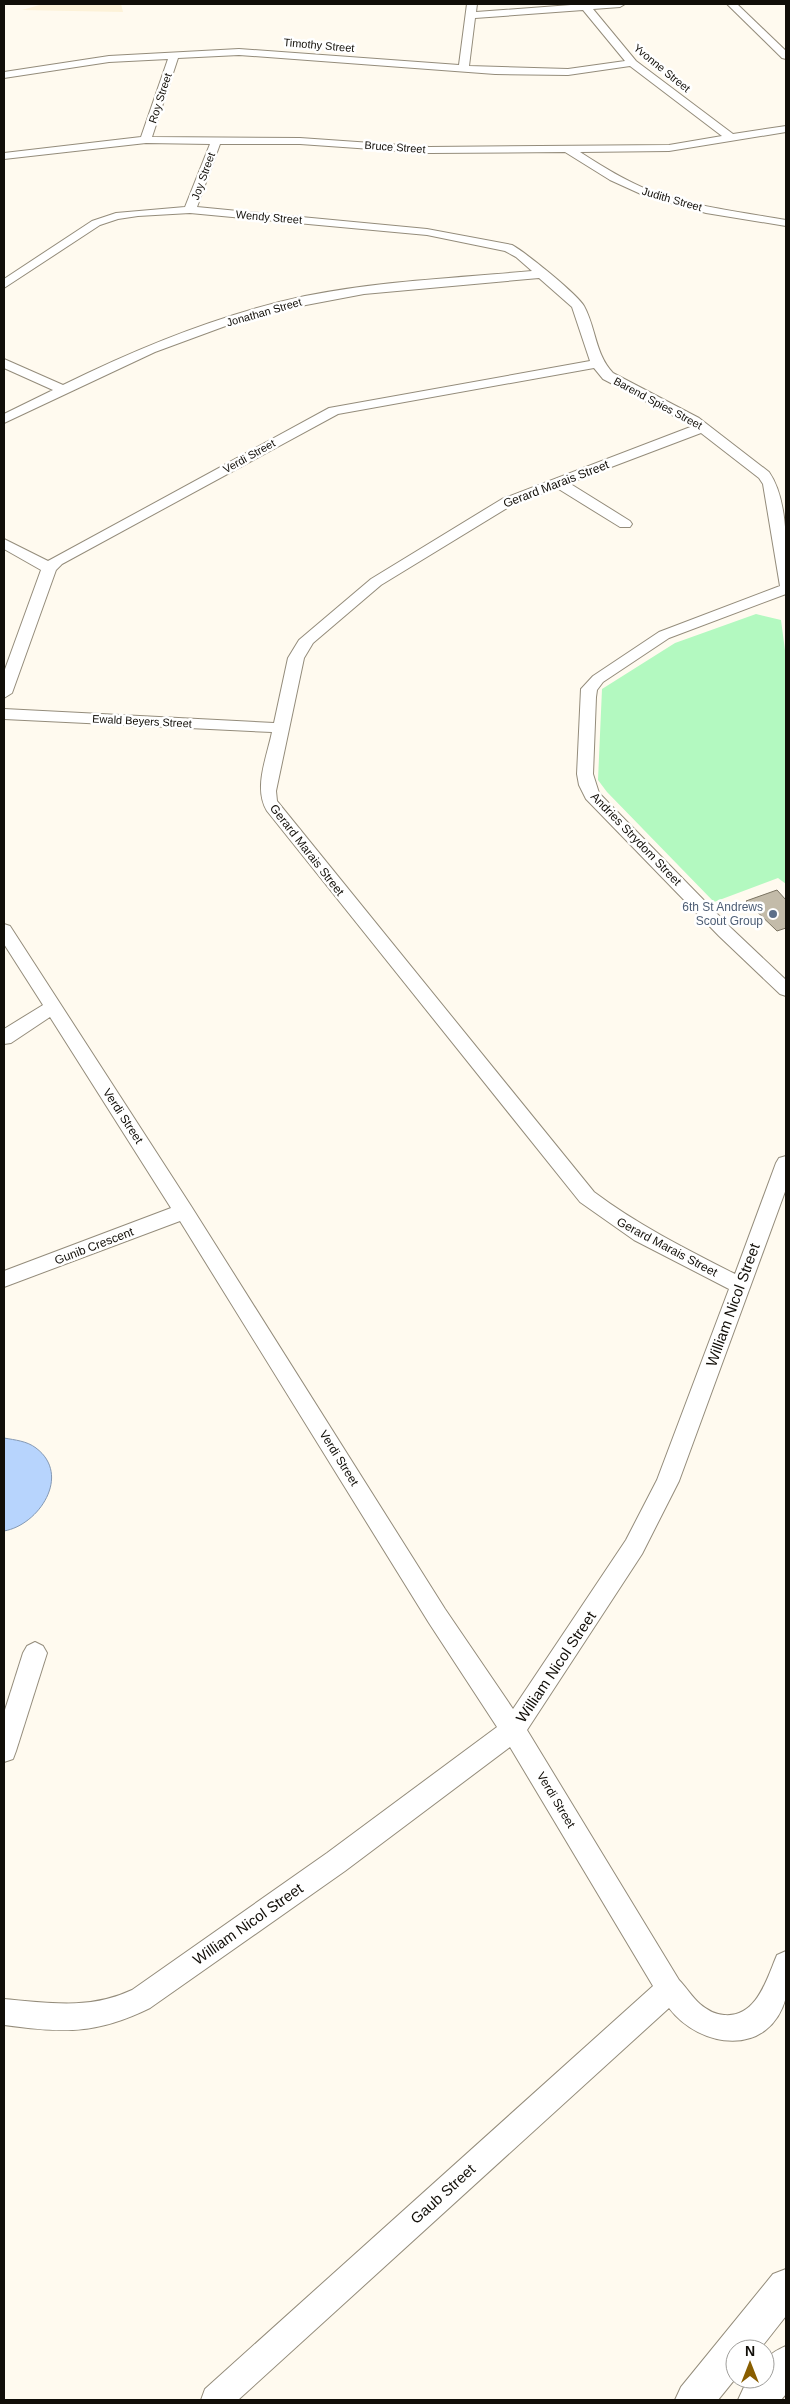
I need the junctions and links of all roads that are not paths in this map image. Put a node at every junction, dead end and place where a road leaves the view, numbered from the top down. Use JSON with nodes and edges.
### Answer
{"nodes":[{"id":1,"x":472,"y":4,"type":"edge"},
{"id":2,"x":620,"y":4,"type":"edge"},
{"id":3,"x":732,"y":4,"type":"edge"},
{"id":4,"x":586,"y":7,"type":"junction"},
{"id":5,"x":471,"y":15,"type":"junction"},
{"id":6,"x":174,"y":56,"type":"junction"},
{"id":7,"x":786,"y":56,"type":"edge"},
{"id":8,"x":632,"y":63,"type":"junction"},
{"id":9,"x":463,"y":70,"type":"junction"},
{"id":10,"x":4,"y":76,"type":"edge"},
{"id":11,"x":786,"y":129,"type":"edge"},
{"id":12,"x":731,"y":138,"type":"junction"},
{"id":13,"x":146,"y":140,"type":"junction"},
{"id":14,"x":216,"y":141,"type":"junction"},
{"id":15,"x":567,"y":149,"type":"junction"},
{"id":16,"x":4,"y":156,"type":"edge"},
{"id":17,"x":190,"y":210,"type":"junction"},
{"id":18,"x":786,"y":223,"type":"edge"},
{"id":19,"x":542,"y":274,"type":"junction"},
{"id":20,"x":4,"y":284,"type":"edge"},
{"id":21,"x":4,"y":363,"type":"edge"},
{"id":22,"x":597,"y":364,"type":"junction"},
{"id":23,"x":62,"y":390,"type":"junction"},
{"id":24,"x":4,"y":419,"type":"edge"},
{"id":25,"x":703,"y":427,"type":"junction"},
{"id":26,"x":559,"y":483,"type":"junction"},
{"id":27,"x":625,"y":524,"type":"dead end"},
{"id":28,"x":4,"y":543,"type":"edge"},
{"id":29,"x":49,"y":568,"type":"junction"},
{"id":30,"x":786,"y":585,"type":"edge"},
{"id":31,"x":786,"y":589,"type":"edge"},
{"id":32,"x":4,"y":693,"type":"edge"},
{"id":33,"x":4,"y":714,"type":"edge"},
{"id":34,"x":281,"y":728,"type":"junction"},
{"id":35,"x":4,"y":930,"type":"edge"},
{"id":36,"x":786,"y":990,"type":"edge"},
{"id":37,"x":53,"y":1007,"type":"junction"},
{"id":38,"x":4,"y":1038,"type":"edge"},
{"id":39,"x":786,"y":1163,"type":"edge"},
{"id":40,"x":184,"y":1211,"type":"junction"},
{"id":41,"x":4,"y":1279,"type":"edge"},
{"id":42,"x":739,"y":1285,"type":"junction"},
{"id":43,"x":35,"y":1653,"type":"dead end"},
{"id":44,"x":7,"y":1727,"type":"edge"},
{"id":45,"x":513,"y":1730,"type":"junction"},
{"id":46,"x":4,"y":1751,"type":"edge"},
{"id":47,"x":786,"y":1964,"type":"edge"},
{"id":48,"x":670,"y":1989,"type":"junction"},
{"id":49,"x":4,"y":2012,"type":"edge"},
{"id":50,"x":786,"y":2287,"type":"edge"},
{"id":51,"x":743,"y":2339,"type":"edge"},
{"id":52,"x":725,"y":2361,"type":"edge"},
{"id":53,"x":786,"y":2365,"type":"edge"},
{"id":54,"x":216,"y":2400,"type":"edge"},
{"id":55,"x":694,"y":2400,"type":"edge"},
{"id":56,"x":757,"y":2400,"type":"edge"}],
"edges":[{"from":1,"to":5,"type":"street"},
{"from":2,"to":4,"type":"street"},
{"from":3,"to":7,"type":"street"},
{"from":4,"to":5,"type":"street"},
{"from":4,"to":8,"type":"street","name":"Yvonne Street"},
{"from":5,"to":9,"type":"street"},
{"from":6,"to":9,"type":"street","name":"Timothy Street"},
{"from":6,"to":10,"type":"street","name":"Timothy Street"},
{"from":6,"to":13,"type":"street","name":"Roy Street"},
{"from":8,"to":9,"type":"street","name":"Timothy Street"},
{"from":8,"to":12,"type":"street","name":"Yvonne Street"},
{"from":11,"to":12,"type":"street","name":"Bruce Street"},
{"from":12,"to":15,"type":"street","name":"Bruce Street"},
{"from":13,"to":14,"type":"street","name":"Bruce Street"},
{"from":13,"to":16,"type":"street","name":"Bruce Street"},
{"from":14,"to":15,"type":"street","name":"Bruce Street"},
{"from":14,"to":17,"type":"street","name":"Joy Street"},
{"from":15,"to":18,"type":"street","name":"Judith Street"},
{"from":17,"to":19,"type":"street","name":"Wendy Street"},
{"from":17,"to":20,"type":"street","name":"Wendy Street"},
{"from":19,"to":22,"type":"street","name":"Barend Spies Street"},
{"from":19,"to":23,"type":"street","name":"Jonathan Street"},
{"from":21,"to":23,"type":"street"},
{"from":22,"to":25,"type":"street","name":"Barend Spies Street"},
{"from":22,"to":29,"type":"street","name":"Verdi Street"},
{"from":23,"to":24,"type":"street","name":"Jonathan Street"},
{"from":25,"to":26,"type":"street","name":"Gerard Marais Street"},
{"from":25,"to":30,"type":"street","name":"Barend Spies Street"},
{"from":26,"to":27,"type":"street"},
{"from":26,"to":34,"type":"street","name":"Gerard Marais Street"},
{"from":28,"to":29,"type":"street"},
{"from":29,"to":32,"type":"street"},
{"from":31,"to":36,"type":"street","name":"Andries Strydom Street"},
{"from":33,"to":34,"type":"street","name":"Ewald Beyers Street"},
{"from":34,"to":42,"type":"street","name":"Gerard Marais Street"},
{"from":35,"to":37,"type":"street","name":"Verdi Street"},
{"from":37,"to":38,"type":"street"},
{"from":37,"to":40,"type":"street","name":"Verdi Street"},
{"from":39,"to":42,"type":"street","name":"William Nicol Street"},
{"from":40,"to":41,"type":"street","name":"Gunib Crescent"},
{"from":40,"to":45,"type":"street","name":"Verdi Street"},
{"from":42,"to":45,"type":"street","name":"William Nicol Street"},
{"from":43,"to":44,"type":"street"},
{"from":44,"to":46,"type":"street"},
{"from":45,"to":48,"type":"street","name":"Verdi Street"},
{"from":45,"to":49,"type":"street","name":"William Nicol Street"},
{"from":47,"to":48,"type":"street","name":"Verdi Street"},
{"from":48,"to":54,"type":"street","name":"Gaub Street"},
{"from":50,"to":51,"type":"main road"},
{"from":52,"to":55,"type":"main road"},
{"from":53,"to":56,"type":"main road"}]}
